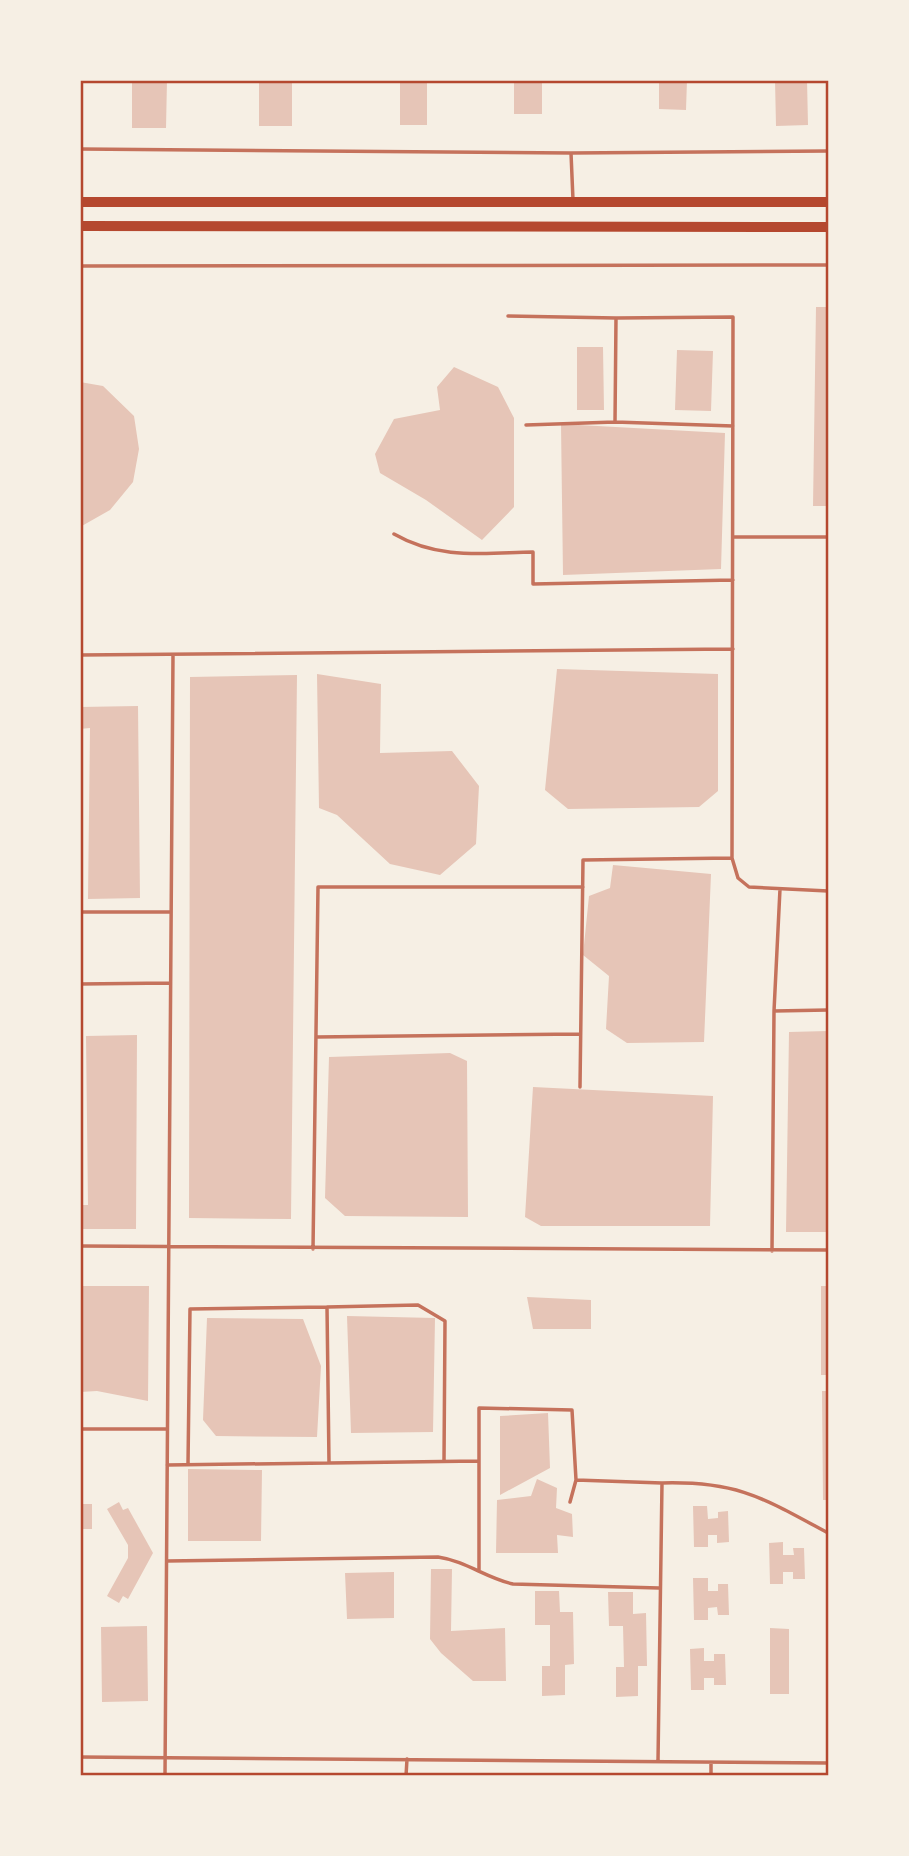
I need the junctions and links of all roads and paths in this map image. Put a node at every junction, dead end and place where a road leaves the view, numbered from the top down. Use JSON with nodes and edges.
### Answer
{"nodes":[{"id":1,"x":80,"y":149,"type":"edge"},
{"id":2,"x":828,"y":151,"type":"edge"},
{"id":3,"x":571,"y":153,"type":"junction"},
{"id":4,"x":80,"y":202,"type":"edge"},
{"id":5,"x":573,"y":202,"type":"junction"},
{"id":6,"x":828,"y":202,"type":"edge"},
{"id":7,"x":80,"y":226,"type":"edge"},
{"id":8,"x":828,"y":227,"type":"edge"},
{"id":9,"x":828,"y":265,"type":"edge"},
{"id":10,"x":80,"y":266,"type":"edge"},
{"id":11,"x":508,"y":316,"type":"dead end"},
{"id":12,"x":616,"y":318,"type":"junction"},
{"id":13,"x":615,"y":422,"type":"junction"},
{"id":14,"x":526,"y":425,"type":"dead end"},
{"id":15,"x":733,"y":426,"type":"junction"},
{"id":16,"x":394,"y":534,"type":"dead end"},
{"id":17,"x":733,"y":537,"type":"junction"},
{"id":18,"x":828,"y":537,"type":"edge"},
{"id":19,"x":733,"y":580,"type":"junction"},
{"id":20,"x":733,"y":649,"type":"junction"},
{"id":21,"x":80,"y":655,"type":"edge"},
{"id":22,"x":173,"y":655,"type":"junction"},
{"id":23,"x":732,"y":859,"type":"junction"},
{"id":24,"x":583,"y":887,"type":"junction"},
{"id":25,"x":780,"y":889,"type":"junction"},
{"id":26,"x":828,"y":891,"type":"edge"},
{"id":27,"x":80,"y":912,"type":"edge"},
{"id":28,"x":170,"y":912,"type":"junction"},
{"id":29,"x":170,"y":983,"type":"junction"},
{"id":30,"x":80,"y":984,"type":"edge"},
{"id":31,"x":828,"y":1010,"type":"edge"},
{"id":32,"x":774,"y":1011,"type":"junction"},
{"id":33,"x":581,"y":1034,"type":"junction"},
{"id":34,"x":316,"y":1037,"type":"junction"},
{"id":35,"x":580,"y":1087,"type":"dead end"},
{"id":36,"x":80,"y":1247,"type":"edge"},
{"id":37,"x":168,"y":1247,"type":"junction"},
{"id":38,"x":313,"y":1249,"type":"junction"},
{"id":39,"x":828,"y":1250,"type":"edge"},
{"id":40,"x":772,"y":1251,"type":"junction"},
{"id":41,"x":327,"y":1307,"type":"junction"},
{"id":42,"x":80,"y":1429,"type":"edge"},
{"id":43,"x":167,"y":1429,"type":"junction"},
{"id":44,"x":444,"y":1461,"type":"junction"},
{"id":45,"x":479,"y":1461,"type":"junction"},
{"id":46,"x":329,"y":1463,"type":"junction"},
{"id":47,"x":188,"y":1464,"type":"junction"},
{"id":48,"x":167,"y":1465,"type":"junction"},
{"id":49,"x":576,"y":1480,"type":"junction"},
{"id":50,"x":662,"y":1483,"type":"junction"},
{"id":51,"x":570,"y":1502,"type":"dead end"},
{"id":52,"x":828,"y":1533,"type":"edge"},
{"id":53,"x":167,"y":1561,"type":"junction"},
{"id":54,"x":479,"y":1570,"type":"junction"},
{"id":55,"x":659,"y":1588,"type":"junction"},
{"id":56,"x":80,"y":1757,"type":"edge"},
{"id":57,"x":165,"y":1758,"type":"junction"},
{"id":58,"x":407,"y":1759,"type":"junction"},
{"id":59,"x":658,"y":1761,"type":"junction"},
{"id":60,"x":711,"y":1763,"type":"junction"},
{"id":61,"x":828,"y":1763,"type":"edge"},
{"id":62,"x":165,"y":1776,"type":"edge"},
{"id":63,"x":406,"y":1776,"type":"edge"},
{"id":64,"x":711,"y":1776,"type":"edge"}],
"edges":[{"from":1,"to":3,"type":"lane"},
{"from":2,"to":3,"type":"lane"},
{"from":3,"to":5,"type":"lane"},
{"from":4,"to":5,"type":"main road"},
{"from":5,"to":6,"type":"main road"},
{"from":7,"to":8,"type":"main road"},
{"from":9,"to":10,"type":"lane"},
{"from":11,"to":12,"type":"lane"},
{"from":12,"to":13,"type":"lane"},
{"from":12,"to":15,"type":"lane"},
{"from":13,"to":14,"type":"lane"},
{"from":13,"to":15,"type":"lane"},
{"from":15,"to":17,"type":"lane"},
{"from":16,"to":19,"type":"lane"},
{"from":17,"to":18,"type":"lane"},
{"from":17,"to":19,"type":"lane"},
{"from":19,"to":20,"type":"lane"},
{"from":20,"to":22,"type":"lane"},
{"from":20,"to":23,"type":"lane"},
{"from":21,"to":22,"type":"lane"},
{"from":22,"to":28,"type":"lane"},
{"from":23,"to":24,"type":"lane"},
{"from":23,"to":25,"type":"lane"},
{"from":24,"to":33,"type":"lane"},
{"from":24,"to":34,"type":"lane"},
{"from":25,"to":26,"type":"lane"},
{"from":25,"to":32,"type":"lane"},
{"from":27,"to":28,"type":"lane"},
{"from":28,"to":29,"type":"lane"},
{"from":29,"to":30,"type":"lane"},
{"from":29,"to":37,"type":"lane"},
{"from":31,"to":32,"type":"lane"},
{"from":32,"to":40,"type":"lane"},
{"from":33,"to":34,"type":"lane"},
{"from":33,"to":35,"type":"lane"},
{"from":34,"to":38,"type":"lane"},
{"from":36,"to":37,"type":"lane"},
{"from":37,"to":38,"type":"lane"},
{"from":37,"to":43,"type":"lane"},
{"from":38,"to":40,"type":"lane"},
{"from":39,"to":40,"type":"lane"},
{"from":41,"to":44,"type":"lane"},
{"from":41,"to":46,"type":"lane"},
{"from":41,"to":47,"type":"lane"},
{"from":42,"to":43,"type":"lane"},
{"from":43,"to":48,"type":"lane"},
{"from":44,"to":45,"type":"lane"},
{"from":44,"to":46,"type":"lane"},
{"from":45,"to":49,"type":"lane"},
{"from":45,"to":54,"type":"lane"},
{"from":46,"to":47,"type":"lane"},
{"from":47,"to":48,"type":"lane"},
{"from":48,"to":53,"type":"lane"},
{"from":49,"to":50,"type":"lane"},
{"from":49,"to":51,"type":"lane"},
{"from":50,"to":52,"type":"lane"},
{"from":50,"to":55,"type":"lane"},
{"from":53,"to":54,"type":"lane"},
{"from":53,"to":57,"type":"lane"},
{"from":54,"to":55,"type":"lane"},
{"from":55,"to":59,"type":"lane"},
{"from":56,"to":57,"type":"lane"},
{"from":57,"to":58,"type":"lane"},
{"from":57,"to":62,"type":"lane"},
{"from":58,"to":59,"type":"lane"},
{"from":58,"to":63,"type":"lane"},
{"from":59,"to":60,"type":"lane"},
{"from":60,"to":61,"type":"lane"},
{"from":60,"to":64,"type":"lane"}]}
